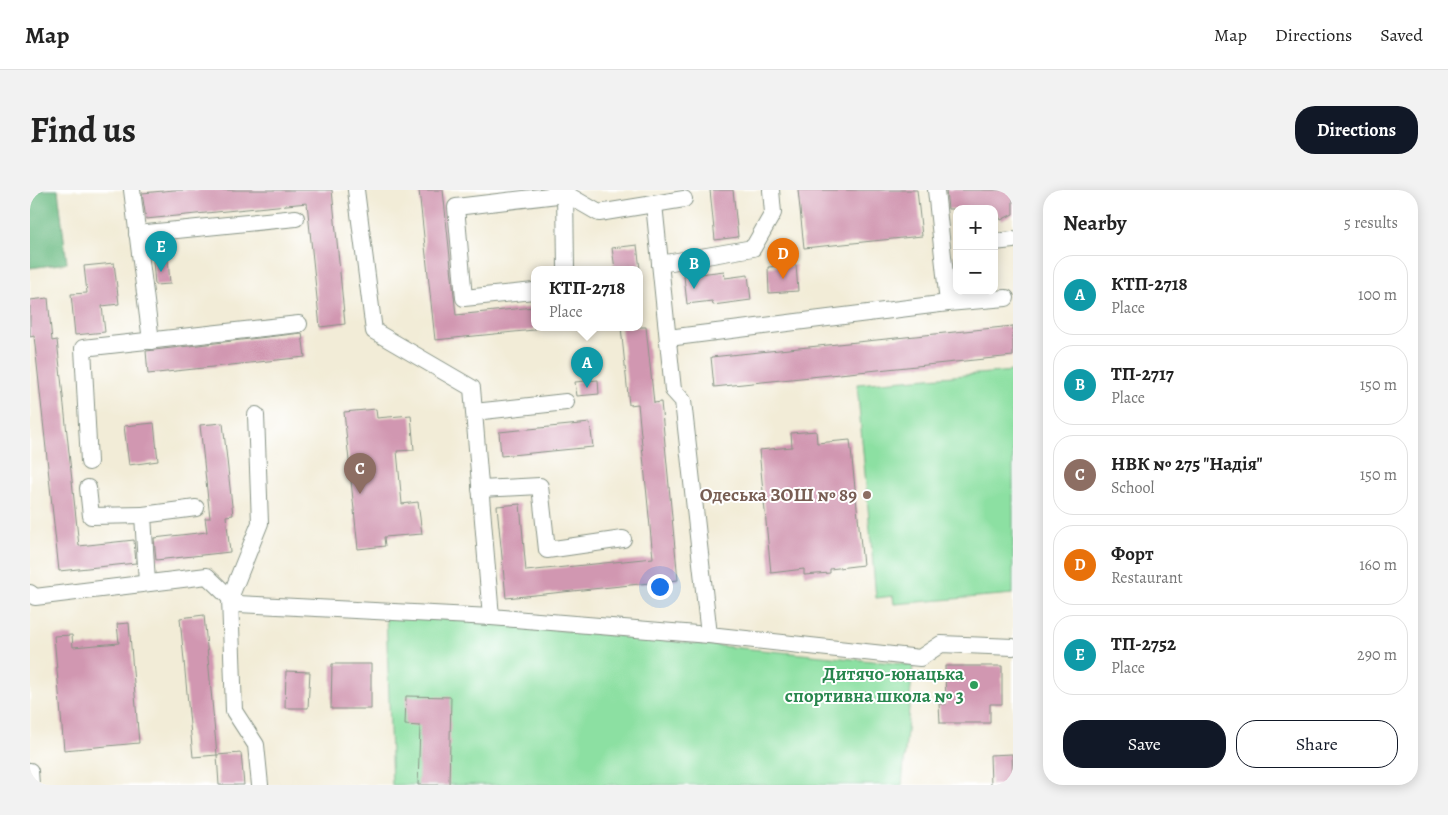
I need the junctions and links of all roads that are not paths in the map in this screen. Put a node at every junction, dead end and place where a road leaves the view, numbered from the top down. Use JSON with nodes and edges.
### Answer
{"nodes":[{"id":1,"x":132,"y":190,"type":"edge"},
{"id":2,"x":356,"y":190,"type":"edge"},
{"id":3,"x":771,"y":190,"type":"edge"},
{"id":4,"x":936,"y":190,"type":"edge"},
{"id":5,"x":565,"y":192,"type":"edge"},
{"id":6,"x":684,"y":199,"type":"dead end"},
{"id":7,"x":654,"y":204,"type":"junction"},
{"id":8,"x":296,"y":218,"type":"dead end"},
{"id":9,"x":137,"y":234,"type":"junction"},
{"id":10,"x":1013,"y":240,"type":"edge"},
{"id":11,"x":998,"y":242,"type":"edge"},
{"id":12,"x":949,"y":245,"type":"edge"},
{"id":13,"x":660,"y":264,"type":"junction"},
{"id":14,"x":566,"y":266,"type":"edge"},
{"id":15,"x":531,"y":291,"type":"edge"},
{"id":16,"x":1006,"y":298,"type":"dead end"},
{"id":17,"x":948,"y":303,"type":"junction"},
{"id":18,"x":299,"y":324,"type":"dead end"},
{"id":19,"x":668,"y":338,"type":"junction"},
{"id":20,"x":151,"y":341,"type":"junction"},
{"id":21,"x":566,"y":402,"type":"dead end"},
{"id":22,"x":474,"y":412,"type":"junction"},
{"id":23,"x":256,"y":415,"type":"dead end"},
{"id":24,"x":89,"y":462,"type":"dead end"},
{"id":25,"x":88,"y":488,"type":"dead end"},
{"id":26,"x":480,"y":489,"type":"junction"},
{"id":27,"x":196,"y":508,"type":"dead end"},
{"id":28,"x":143,"y":516,"type":"junction"},
{"id":29,"x":623,"y":539,"type":"dead end"},
{"id":30,"x":147,"y":583,"type":"junction"},
{"id":31,"x":30,"y":592,"type":"edge"},
{"id":32,"x":230,"y":598,"type":"junction"},
{"id":33,"x":491,"y":617,"type":"junction"},
{"id":34,"x":709,"y":635,"type":"junction"},
{"id":35,"x":1013,"y":647,"type":"edge"},
{"id":36,"x":30,"y":771,"type":"edge"},
{"id":37,"x":31,"y":785,"type":"edge"},
{"id":38,"x":260,"y":785,"type":"edge"}],
"edges":[{"from":1,"to":9,"type":"street"},
{"from":2,"to":22,"type":"street"},
{"from":3,"to":13,"type":"street"},
{"from":4,"to":12,"type":"street"},
{"from":5,"to":7,"type":"street"},
{"from":5,"to":14,"type":"street"},
{"from":5,"to":15,"type":"street"},
{"from":6,"to":7,"type":"street"},
{"from":7,"to":13,"type":"street"},
{"from":8,"to":9,"type":"street"},
{"from":9,"to":20,"type":"street"},
{"from":10,"to":11,"type":"street"},
{"from":12,"to":17,"type":"street"},
{"from":13,"to":19,"type":"street"},
{"from":16,"to":17,"type":"street"},
{"from":17,"to":19,"type":"street"},
{"from":18,"to":20,"type":"street"},
{"from":19,"to":34,"type":"street"},
{"from":20,"to":24,"type":"street"},
{"from":21,"to":22,"type":"street"},
{"from":22,"to":26,"type":"street"},
{"from":23,"to":32,"type":"street"},
{"from":25,"to":28,"type":"street"},
{"from":26,"to":29,"type":"street"},
{"from":26,"to":33,"type":"street"},
{"from":27,"to":28,"type":"street"},
{"from":28,"to":30,"type":"street"},
{"from":30,"to":31,"type":"street"},
{"from":30,"to":32,"type":"street"},
{"from":32,"to":33,"type":"street"},
{"from":32,"to":38,"type":"street"},
{"from":33,"to":34,"type":"street"},
{"from":34,"to":35,"type":"street"},
{"from":36,"to":37,"type":"street"}]}
